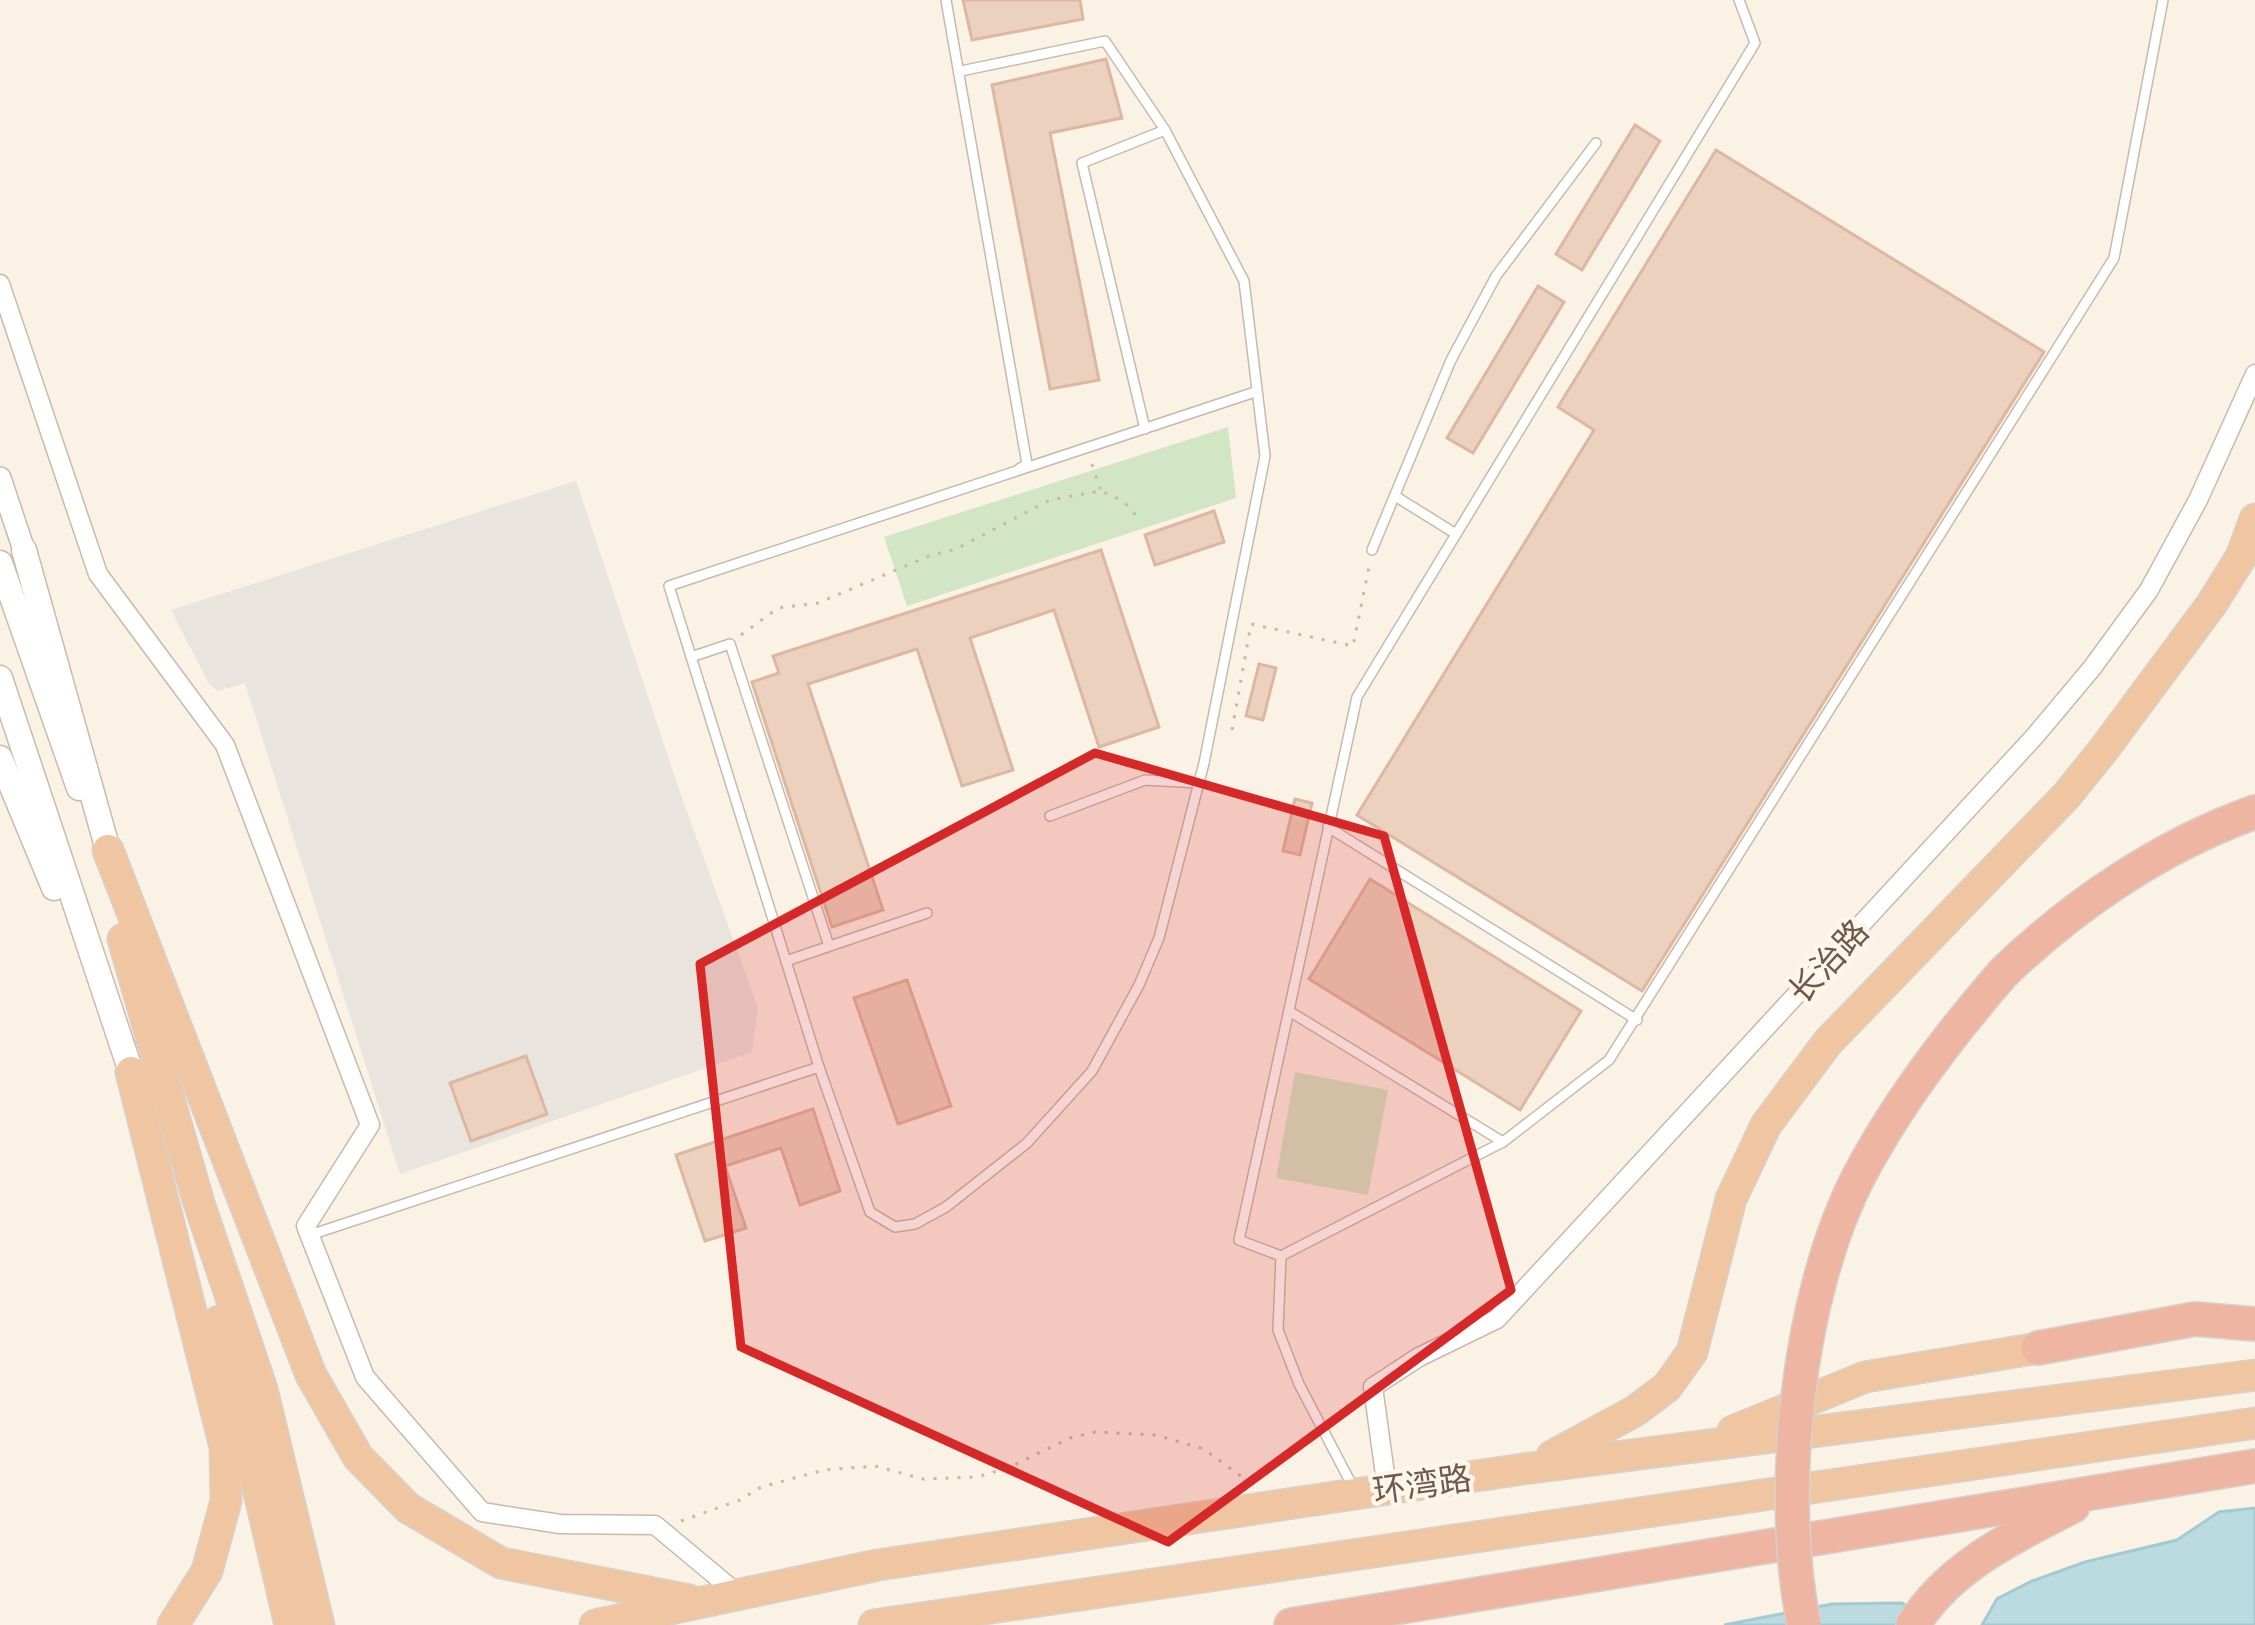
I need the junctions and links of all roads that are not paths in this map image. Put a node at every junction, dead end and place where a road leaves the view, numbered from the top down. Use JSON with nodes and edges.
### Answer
{"nodes":[{"id":1,"x":946,"y":0,"type":"edge"},
{"id":2,"x":1739,"y":0,"type":"edge"},
{"id":3,"x":2163,"y":0,"type":"edge"},
{"id":4,"x":961,"y":71,"type":"junction"},
{"id":5,"x":1165,"y":130,"type":"junction"},
{"id":6,"x":1596,"y":142,"type":"dead end"},
{"id":7,"x":0,"y":284,"type":"edge"},
{"id":8,"x":2255,"y":374,"type":"edge"},
{"id":9,"x":1255,"y":392,"type":"junction"},
{"id":10,"x":1145,"y":429,"type":"junction"},
{"id":11,"x":1015,"y":472,"type":"junction"},
{"id":12,"x":0,"y":478,"type":"edge"},
{"id":13,"x":1395,"y":496,"type":"junction"},
{"id":14,"x":2255,"y":520,"type":"edge"},
{"id":15,"x":1456,"y":533,"type":"junction"},
{"id":16,"x":24,"y":550,"type":"joint"},
{"id":17,"x":1372,"y":550,"type":"road end"},
{"id":18,"x":0,"y":563,"type":"edge"},
{"id":19,"x":691,"y":657,"type":"junction"},
{"id":20,"x":0,"y":678,"type":"edge"},
{"id":21,"x":0,"y":758,"type":"edge"},
{"id":22,"x":1199,"y":783,"type":"junction"},
{"id":23,"x":2255,"y":812,"type":"edge"},
{"id":24,"x":1050,"y":816,"type":"dead end"},
{"id":25,"x":1328,"y":827,"type":"junction"},
{"id":26,"x":108,"y":850,"type":"junction"},
{"id":27,"x":927,"y":913,"type":"dead end"},
{"id":28,"x":829,"y":946,"type":"junction"},
{"id":29,"x":786,"y":961,"type":"junction"},
{"id":30,"x":1288,"y":1011,"type":"junction"},
{"id":31,"x":1637,"y":1020,"type":"junction"},
{"id":32,"x":819,"y":1067,"type":"junction"},
{"id":33,"x":131,"y":1072,"type":"junction"},
{"id":34,"x":1502,"y":1142,"type":"junction"},
{"id":35,"x":310,"y":1235,"type":"junction"},
{"id":36,"x":1281,"y":1256,"type":"junction"},
{"id":37,"x":2255,"y":1324,"type":"edge"},
{"id":38,"x":2038,"y":1348,"type":"joint"},
{"id":39,"x":2255,"y":1375,"type":"edge"},
{"id":40,"x":2255,"y":1423,"type":"edge"},
{"id":41,"x":1697,"y":1446,"type":"junction"},
{"id":42,"x":2255,"y":1466,"type":"edge"},
{"id":43,"x":1523,"y":1469,"type":"junction"},
{"id":44,"x":2106,"y":1490,"type":"junction"},
{"id":45,"x":1372,"y":1491,"type":"junction"},
{"id":46,"x":739,"y":1594,"type":"junction"},
{"id":47,"x":701,"y":1603,"type":"junction"},
{"id":48,"x":1920,"y":1614,"type":"edge"},
{"id":49,"x":173,"y":1625,"type":"edge"},
{"id":50,"x":290,"y":1625,"type":"edge"},
{"id":51,"x":319,"y":1625,"type":"edge"},
{"id":52,"x":595,"y":1625,"type":"edge"},
{"id":53,"x":874,"y":1625,"type":"edge"},
{"id":54,"x":1291,"y":1625,"type":"edge"},
{"id":55,"x":1804,"y":1625,"type":"edge"}],
"edges":[{"from":1,"to":4,"type":"lane"},
{"from":2,"to":15,"type":"lane"},
{"from":3,"to":31,"type":"lane"},
{"from":4,"to":5,"type":"lane"},
{"from":4,"to":11,"type":"lane"},
{"from":5,"to":9,"type":"lane"},
{"from":5,"to":10,"type":"lane"},
{"from":6,"to":13,"type":"lane"},
{"from":7,"to":35,"type":"street"},
{"from":8,"to":45,"type":"street","name":"长治路"},
{"from":9,"to":10,"type":"lane"},
{"from":9,"to":22,"type":"lane"},
{"from":10,"to":11,"type":"lane"},
{"from":11,"to":19,"type":"lane"},
{"from":12,"to":16,"type":"street"},
{"from":13,"to":15,"type":"lane"},
{"from":13,"to":17,"type":"lane"},
{"from":14,"to":43,"type":"highway"},
{"from":15,"to":25,"type":"lane"},
{"from":16,"to":26,"type":"main road"},
{"from":18,"to":26,"type":"main road"},
{"from":19,"to":28,"type":"lane"},
{"from":19,"to":29,"type":"lane"},
{"from":20,"to":33,"type":"main road"},
{"from":21,"to":33,"type":"main road"},
{"from":22,"to":24,"type":"lane"},
{"from":22,"to":32,"type":"lane"},
{"from":23,"to":55,"type":"highway","bridge":true},
{"from":25,"to":30,"type":"lane"},
{"from":25,"to":31,"type":"lane"},
{"from":26,"to":47,"type":"highway"},
{"from":26,"to":51,"type":"highway"},
{"from":27,"to":28,"type":"lane"},
{"from":28,"to":29,"type":"lane"},
{"from":29,"to":32,"type":"lane"},
{"from":30,"to":34,"type":"lane"},
{"from":30,"to":36,"type":"lane"},
{"from":31,"to":34,"type":"lane"},
{"from":32,"to":35,"type":"lane"},
{"from":33,"to":49,"type":"highway"},
{"from":33,"to":50,"type":"highway"},
{"from":34,"to":36,"type":"lane"},
{"from":35,"to":46,"type":"street"},
{"from":36,"to":45,"type":"lane"},
{"from":37,"to":38,"type":"highway"},
{"from":38,"to":41,"type":"highway"},
{"from":39,"to":41,"type":"highway","name":"环湾路"},
{"from":40,"to":53,"type":"highway","name":"环湾路"},
{"from":41,"to":43,"type":"highway","name":"环湾路"},
{"from":42,"to":44,"type":"highway"},
{"from":43,"to":45,"type":"highway","name":"环湾路"},
{"from":44,"to":48,"type":"highway"},
{"from":44,"to":54,"type":"highway"},
{"from":45,"to":46,"type":"highway","name":"环湾路"},
{"from":46,"to":47,"type":"highway","name":"环湾路"},
{"from":47,"to":52,"type":"highway","name":"环湾路"}]}
